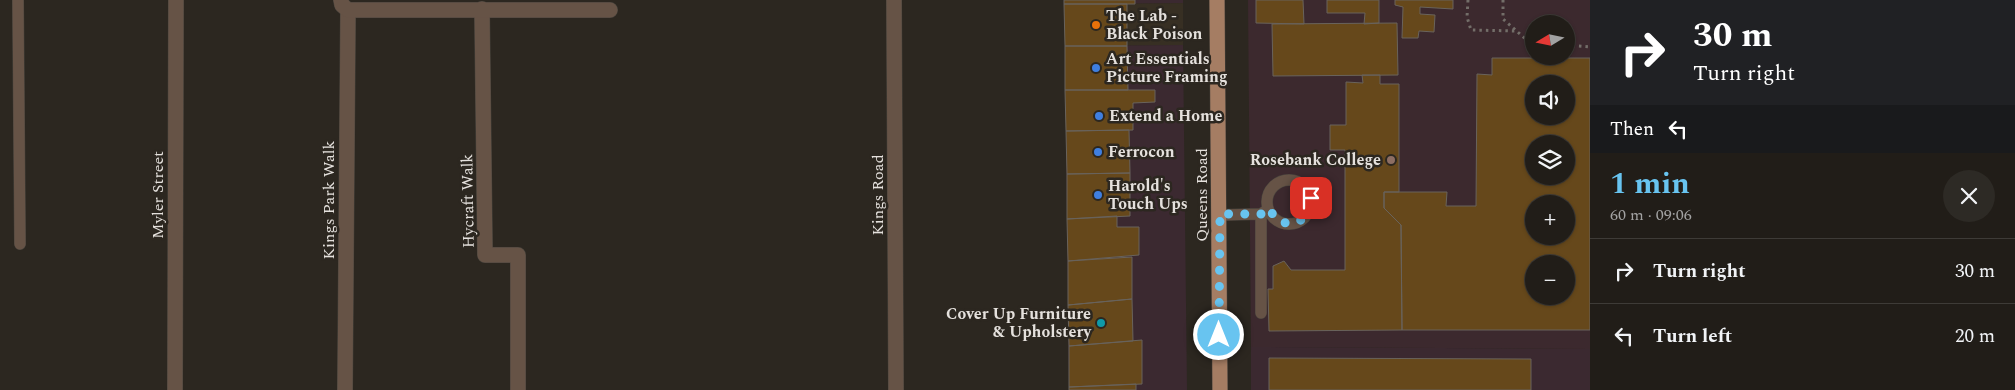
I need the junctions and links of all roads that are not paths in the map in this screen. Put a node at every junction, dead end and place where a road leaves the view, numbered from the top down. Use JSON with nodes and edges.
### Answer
{"nodes":[{"id":1,"x":18,"y":0,"type":"edge"},
{"id":2,"x":176,"y":0,"type":"edge"},
{"id":3,"x":894,"y":0,"type":"edge"},
{"id":4,"x":1217,"y":0,"type":"edge"},
{"id":5,"x":344,"y":5,"type":"edge"},
{"id":6,"x":482,"y":10,"type":"junction"},
{"id":7,"x":610,"y":10,"type":"dead end"},
{"id":8,"x":1220,"y":214,"type":"junction"},
{"id":9,"x":20,"y":244,"type":"dead end"},
{"id":10,"x":1261,"y":313,"type":"dead end"},
{"id":11,"x":175,"y":390,"type":"edge"},
{"id":12,"x":345,"y":390,"type":"edge"},
{"id":13,"x":518,"y":390,"type":"edge"},
{"id":14,"x":896,"y":390,"type":"edge"},
{"id":15,"x":1220,"y":390,"type":"edge"}],
"edges":[{"from":1,"to":9,"type":"lane"},
{"from":2,"to":11,"type":"street","name":"Myler Street"},
{"from":3,"to":14,"type":"street","name":"Kings Road"},
{"from":4,"to":8,"type":"main road","name":"Queens Road"},
{"from":5,"to":6,"type":"street"},
{"from":5,"to":12,"type":"street","name":"Kings Park Walk"},
{"from":6,"to":7,"type":"street"},
{"from":6,"to":13,"type":"street","name":"Hycraft Walk"},
{"from":8,"to":10,"type":"lane"},
{"from":8,"to":15,"type":"main road","name":"Queens Road"}]}
